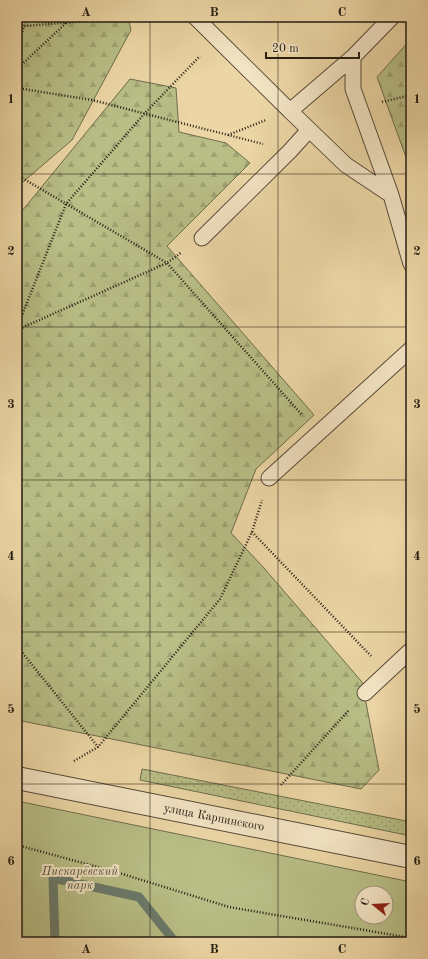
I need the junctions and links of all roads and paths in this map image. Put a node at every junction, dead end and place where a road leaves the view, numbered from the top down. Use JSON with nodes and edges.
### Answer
{"nodes":[{"id":1,"x":26,"y":17,"type":"edge"},
{"id":2,"x":137,"y":17,"type":"edge"},
{"id":3,"x":195,"y":17,"type":"edge"},
{"id":4,"x":392,"y":17,"type":"edge"},
{"id":5,"x":67,"y":23,"type":"junction"},
{"id":6,"x":24,"y":26,"type":"junction"},
{"id":7,"x":17,"y":31,"type":"edge"},
{"id":8,"x":217,"y":38,"type":"junction"},
{"id":9,"x":17,"y":52,"type":"edge"},
{"id":10,"x":353,"y":57,"type":"junction"},
{"id":11,"x":17,"y":69,"type":"edge"},
{"id":12,"x":17,"y":88,"type":"edge"},
{"id":13,"x":411,"y":95,"type":"edge"},
{"id":14,"x":359,"y":107,"type":"junction"},
{"id":15,"x":290,"y":111,"type":"junction"},
{"id":16,"x":144,"y":114,"type":"junction"},
{"id":17,"x":309,"y":130,"type":"junction"},
{"id":18,"x":228,"y":135,"type":"junction"},
{"id":19,"x":290,"y":151,"type":"junction"},
{"id":20,"x":17,"y":175,"type":"edge"},
{"id":21,"x":391,"y":195,"type":"junction"},
{"id":22,"x":66,"y":204,"type":"junction"},
{"id":23,"x":202,"y":238,"type":"joint"},
{"id":24,"x":167,"y":262,"type":"junction"},
{"id":25,"x":411,"y":264,"type":"edge"},
{"id":26,"x":17,"y":329,"type":"edge"},
{"id":27,"x":411,"y":349,"type":"edge"},
{"id":28,"x":318,"y":433,"type":"junction"},
{"id":29,"x":269,"y":478,"type":"joint"},
{"id":30,"x":252,"y":532,"type":"junction"},
{"id":31,"x":17,"y":646,"type":"edge"},
{"id":32,"x":411,"y":650,"type":"edge"},
{"id":33,"x":387,"y":673,"type":"junction"},
{"id":34,"x":365,"y":693,"type":"joint"},
{"id":35,"x":17,"y":778,"type":"edge"},
{"id":36,"x":281,"y":785,"type":"dead end"},
{"id":37,"x":17,"y":845,"type":"edge"},
{"id":38,"x":411,"y":857,"type":"edge"},
{"id":39,"x":411,"y":938,"type":"edge"}],
"edges":[{"from":1,"to":6,"type":"path"},
{"from":2,"to":5,"type":"path"},
{"from":3,"to":8,"type":"lane"},
{"from":4,"to":10,"type":"lane"},
{"from":5,"to":6,"type":"path"},
{"from":5,"to":11,"type":"path"},
{"from":6,"to":7,"type":"path"},
{"from":6,"to":9,"type":"path"},
{"from":8,"to":15,"type":"lane"},
{"from":8,"to":16,"type":"path"},
{"from":10,"to":14,"type":"lane"},
{"from":10,"to":15,"type":"lane"},
{"from":12,"to":16,"type":"path"},
{"from":13,"to":14,"type":"path"},
{"from":14,"to":21,"type":"lane"},
{"from":15,"to":17,"type":"lane"},
{"from":15,"to":18,"type":"path"},
{"from":16,"to":18,"type":"path"},
{"from":16,"to":22,"type":"path"},
{"from":17,"to":19,"type":"lane"},
{"from":17,"to":21,"type":"lane"},
{"from":18,"to":19,"type":"path"},
{"from":19,"to":23,"type":"lane"},
{"from":20,"to":22,"type":"path"},
{"from":21,"to":25,"type":"lane"},
{"from":22,"to":24,"type":"path"},
{"from":22,"to":26,"type":"path"},
{"from":23,"to":24,"type":"path"},
{"from":24,"to":26,"type":"path"},
{"from":24,"to":28,"type":"path"},
{"from":27,"to":28,"type":"lane"},
{"from":28,"to":29,"type":"lane"},
{"from":29,"to":30,"type":"path"},
{"from":30,"to":31,"type":"path"},
{"from":30,"to":33,"type":"path"},
{"from":32,"to":33,"type":"lane"},
{"from":33,"to":34,"type":"lane"},
{"from":34,"to":36,"type":"path"},
{"from":35,"to":38,"type":"street","name":"улица Карпинского"},
{"from":37,"to":39,"type":"path"}]}
